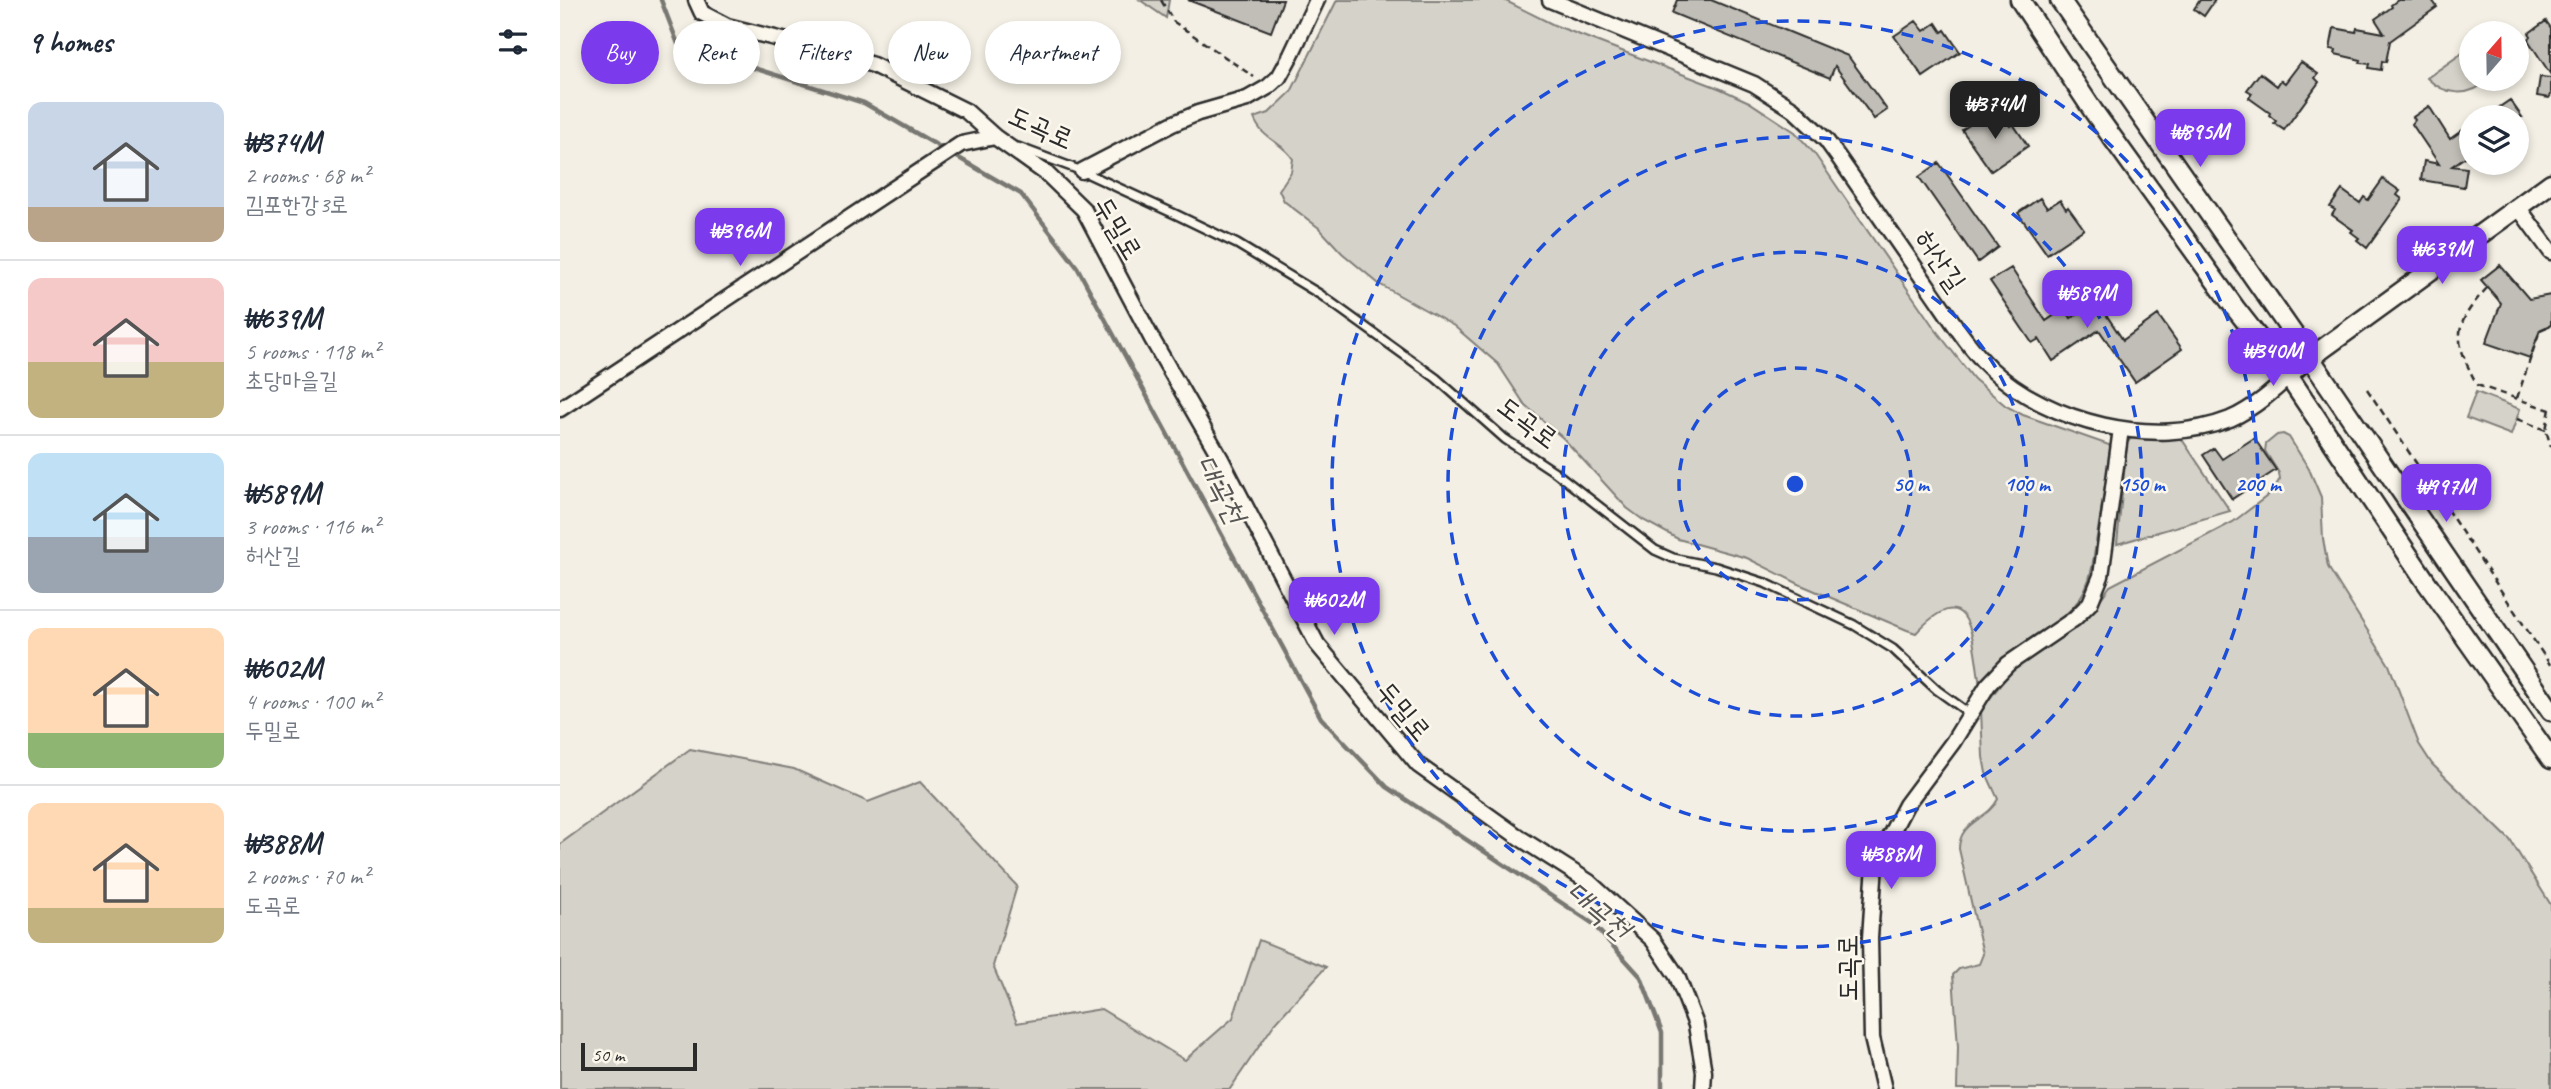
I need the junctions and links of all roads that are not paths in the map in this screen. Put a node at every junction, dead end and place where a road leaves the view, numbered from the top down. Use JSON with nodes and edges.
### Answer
{"nodes":[{"id":1,"x":696,"y":0,"type":"edge"},
{"id":2,"x":1317,"y":0,"type":"edge"},
{"id":3,"x":1550,"y":0,"type":"edge"},
{"id":4,"x":2020,"y":0,"type":"edge"},
{"id":5,"x":2060,"y":0,"type":"edge"},
{"id":6,"x":995,"y":137,"type":"junction"},
{"id":7,"x":1082,"y":172,"type":"junction"},
{"id":8,"x":2551,"y":183,"type":"edge"},
{"id":9,"x":2518,"y":207,"type":"junction"},
{"id":10,"x":2551,"y":252,"type":"edge"},
{"id":11,"x":2310,"y":358,"type":"junction"},
{"id":12,"x":2289,"y":377,"type":"junction"},
{"id":13,"x":560,"y":409,"type":"edge"},
{"id":14,"x":2121,"y":429,"type":"junction"},
{"id":15,"x":2551,"y":711,"type":"edge"},
{"id":16,"x":1969,"y":713,"type":"junction"},
{"id":17,"x":2551,"y":760,"type":"edge"},
{"id":18,"x":1703,"y":1089,"type":"edge"},
{"id":19,"x":1884,"y":1089,"type":"edge"}],
"edges":[{"from":1,"to":6,"type":"street","name":"도곡로"},
{"from":2,"to":7,"type":"street"},
{"from":3,"to":14,"type":"street","name":"허산길"},
{"from":4,"to":12,"type":"street"},
{"from":5,"to":11,"type":"street"},
{"from":6,"to":7,"type":"lane","name":"도곡로"},
{"from":6,"to":13,"type":"street"},
{"from":6,"to":18,"type":"street","name":"두밀로"},
{"from":7,"to":16,"type":"lane","name":"도곡로"},
{"from":8,"to":9,"type":"street"},
{"from":9,"to":10,"type":"street"},
{"from":9,"to":11,"type":"street"},
{"from":11,"to":12,"type":"street","name":"허산길"},
{"from":11,"to":15,"type":"street"},
{"from":12,"to":14,"type":"street","name":"허산길"},
{"from":12,"to":17,"type":"street"},
{"from":14,"to":16,"type":"street"},
{"from":16,"to":19,"type":"street","name":"도곡로"}]}
